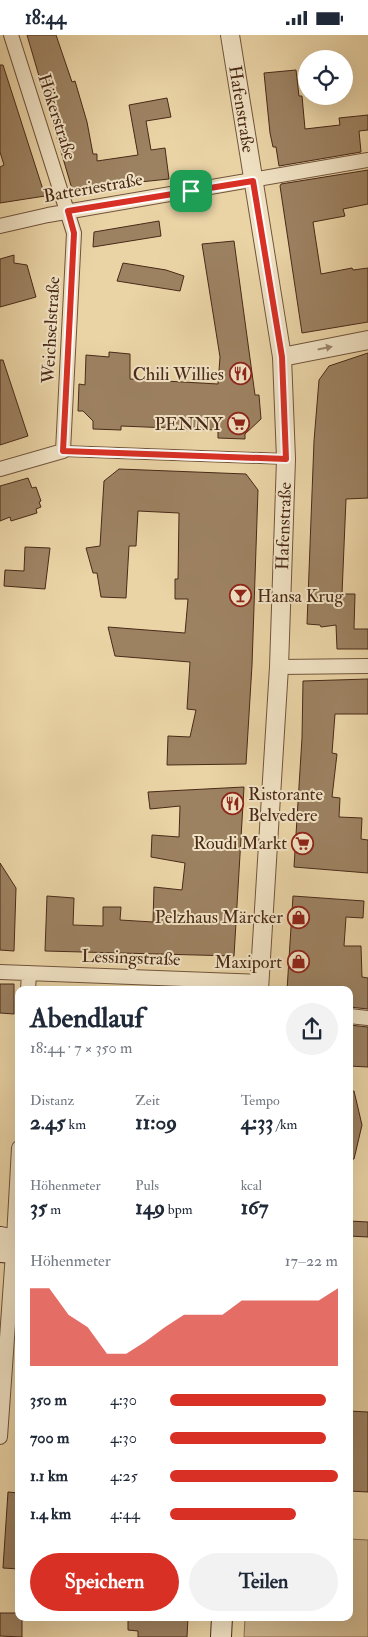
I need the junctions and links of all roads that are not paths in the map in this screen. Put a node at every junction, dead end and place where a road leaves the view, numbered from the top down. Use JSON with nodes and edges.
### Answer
{"nodes":[{"id":1,"x":11,"y":35,"type":"edge"},
{"id":2,"x":230,"y":35,"type":"edge"},
{"id":3,"x":368,"y":160,"type":"edge"},
{"id":4,"x":253,"y":181,"type":"junction"},
{"id":5,"x":68,"y":211,"type":"junction"},
{"id":6,"x":0,"y":226,"type":"edge"},
{"id":7,"x":368,"y":340,"type":"edge"},
{"id":8,"x":282,"y":357,"type":"junction"},
{"id":9,"x":63,"y":451,"type":"junction"},
{"id":10,"x":286,"y":459,"type":"junction"},
{"id":11,"x":0,"y":469,"type":"edge"},
{"id":12,"x":368,"y":666,"type":"edge"},
{"id":13,"x":279,"y":667,"type":"junction"},
{"id":14,"x":0,"y":972,"type":"edge"},
{"id":15,"x":29,"y":973,"type":"junction"},
{"id":16,"x":28,"y":986,"type":"edge"},
{"id":17,"x":260,"y":986,"type":"edge"},
{"id":18,"x":353,"y":1016,"type":"edge"},
{"id":19,"x":368,"y":1018,"type":"edge"},
{"id":20,"x":15,"y":1196,"type":"edge"},
{"id":21,"x":11,"y":1245,"type":"edge"},
{"id":22,"x":0,"y":1437,"type":"edge"},
{"id":23,"x":222,"y":1621,"type":"edge"},
{"id":24,"x":221,"y":1637,"type":"edge"}],
"edges":[{"from":1,"to":5,"type":"street","name":"Hökerstraße"},
{"from":2,"to":4,"type":"street","name":"Hafenstraße"},
{"from":3,"to":4,"type":"street","name":"Batteriestraße"},
{"from":4,"to":5,"type":"street","name":"Batteriestraße"},
{"from":4,"to":8,"type":"street","name":"Hafenstraße"},
{"from":5,"to":6,"type":"street","name":"Batteriestraße"},
{"from":5,"to":9,"type":"street","name":"Weichselstraße"},
{"from":8,"to":7,"type":"street","one_way":true},
{"from":8,"to":10,"type":"street","name":"Hafenstraße"},
{"from":9,"to":10,"type":"street"},
{"from":9,"to":11,"type":"street"},
{"from":10,"to":13,"type":"street","name":"Hafenstraße"},
{"from":12,"to":13,"type":"street"},
{"from":13,"to":17,"type":"street","name":"Hafenstraße"},
{"from":14,"to":15,"type":"street","name":"Lessingstraße"},
{"from":15,"to":16,"type":"street"},
{"from":15,"to":17,"type":"street","name":"Lessingstraße"},
{"from":18,"to":19,"type":"street"},
{"from":20,"to":21,"type":"street"},
{"from":21,"to":22,"type":"street"},
{"from":23,"to":24,"type":"main road"}]}
